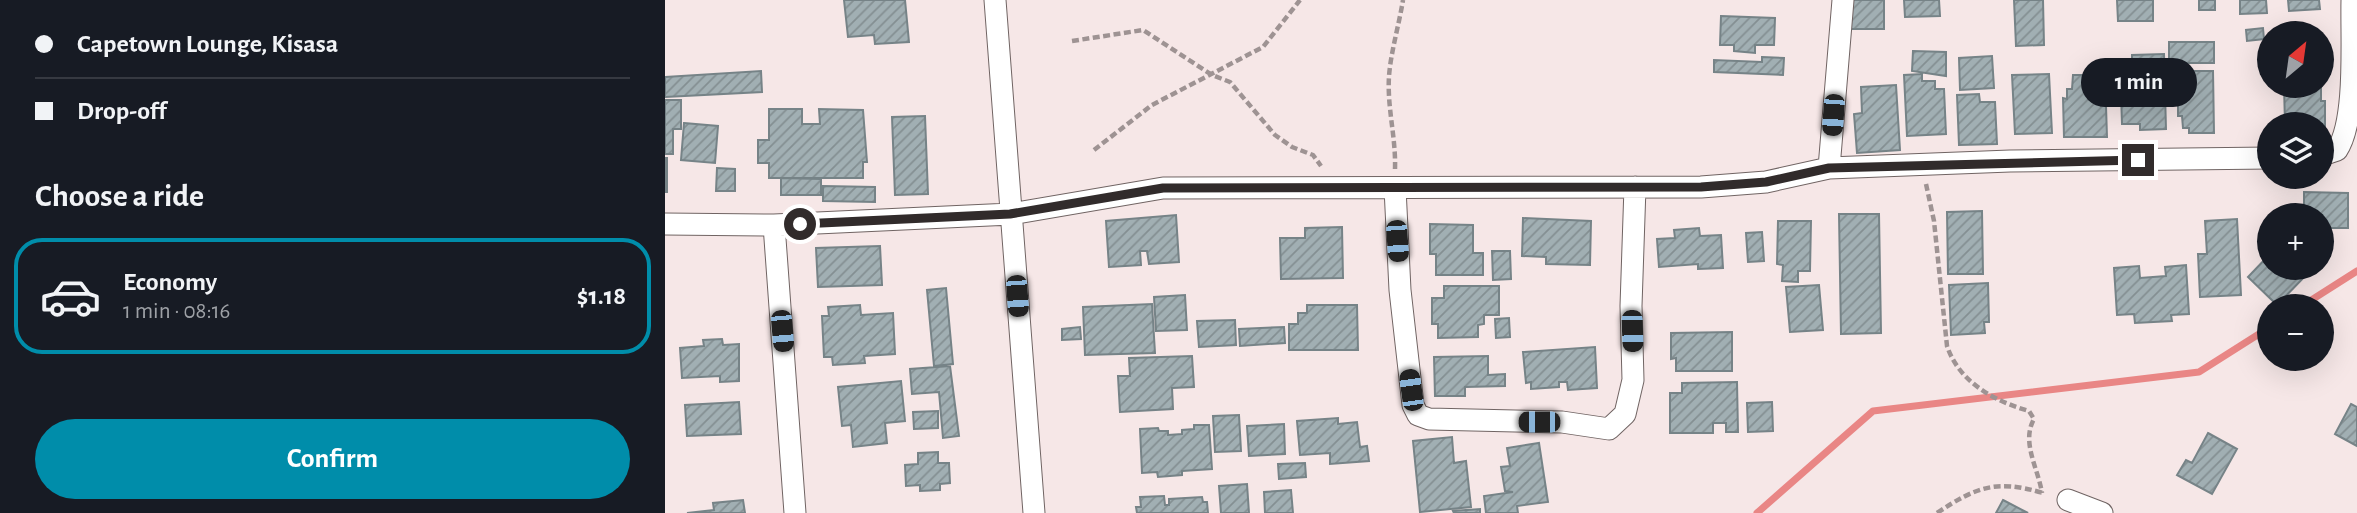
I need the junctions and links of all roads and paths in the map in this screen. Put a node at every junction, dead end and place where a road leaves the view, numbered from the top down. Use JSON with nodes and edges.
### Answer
{"nodes":[{"id":1,"x":995,"y":0,"type":"edge"},
{"id":2,"x":1300,"y":0,"type":"edge"},
{"id":3,"x":1403,"y":0,"type":"edge"},
{"id":4,"x":1843,"y":0,"type":"edge"},
{"id":5,"x":2352,"y":0,"type":"edge"},
{"id":6,"x":1072,"y":41,"type":"dead end"},
{"id":7,"x":1212,"y":75,"type":"junction"},
{"id":8,"x":1094,"y":150,"type":"dead end"},
{"id":9,"x":2334,"y":151,"type":"edge"},
{"id":10,"x":2257,"y":158,"type":"edge"},
{"id":11,"x":1922,"y":164,"type":"junction"},
{"id":12,"x":1829,"y":168,"type":"junction"},
{"id":13,"x":1635,"y":187,"type":"junction"},
{"id":14,"x":1336,"y":188,"type":"junction"},
{"id":15,"x":1395,"y":188,"type":"junction"},
{"id":16,"x":1010,"y":214,"type":"junction"},
{"id":17,"x":665,"y":224,"type":"edge"},
{"id":18,"x":774,"y":225,"type":"junction"},
{"id":19,"x":2042,"y":492,"type":"junction"},
{"id":20,"x":2068,"y":500,"type":"joint"},
{"id":21,"x":795,"y":513,"type":"edge"},
{"id":22,"x":1034,"y":513,"type":"edge"},
{"id":23,"x":1937,"y":513,"type":"edge"},
{"id":24,"x":2102,"y":513,"type":"edge"}],
"edges":[{"from":1,"to":16,"type":"street"},
{"from":2,"to":7,"type":"path"},
{"from":3,"to":15,"type":"path"},
{"from":4,"to":12,"type":"street"},
{"from":5,"to":9,"type":"street"},
{"from":6,"to":7,"type":"path"},
{"from":7,"to":8,"type":"path"},
{"from":7,"to":14,"type":"path"},
{"from":10,"to":11,"type":"street"},
{"from":11,"to":12,"type":"street"},
{"from":11,"to":19,"type":"path"},
{"from":12,"to":13,"type":"street"},
{"from":13,"to":15,"type":"street"},
{"from":13,"to":15,"type":"street"},
{"from":14,"to":15,"type":"street"},
{"from":14,"to":16,"type":"street"},
{"from":16,"to":18,"type":"street"},
{"from":16,"to":22,"type":"street"},
{"from":17,"to":18,"type":"street"},
{"from":18,"to":21,"type":"street"},
{"from":19,"to":20,"type":"path"},
{"from":19,"to":23,"type":"path"},
{"from":20,"to":24,"type":"street"}]}
